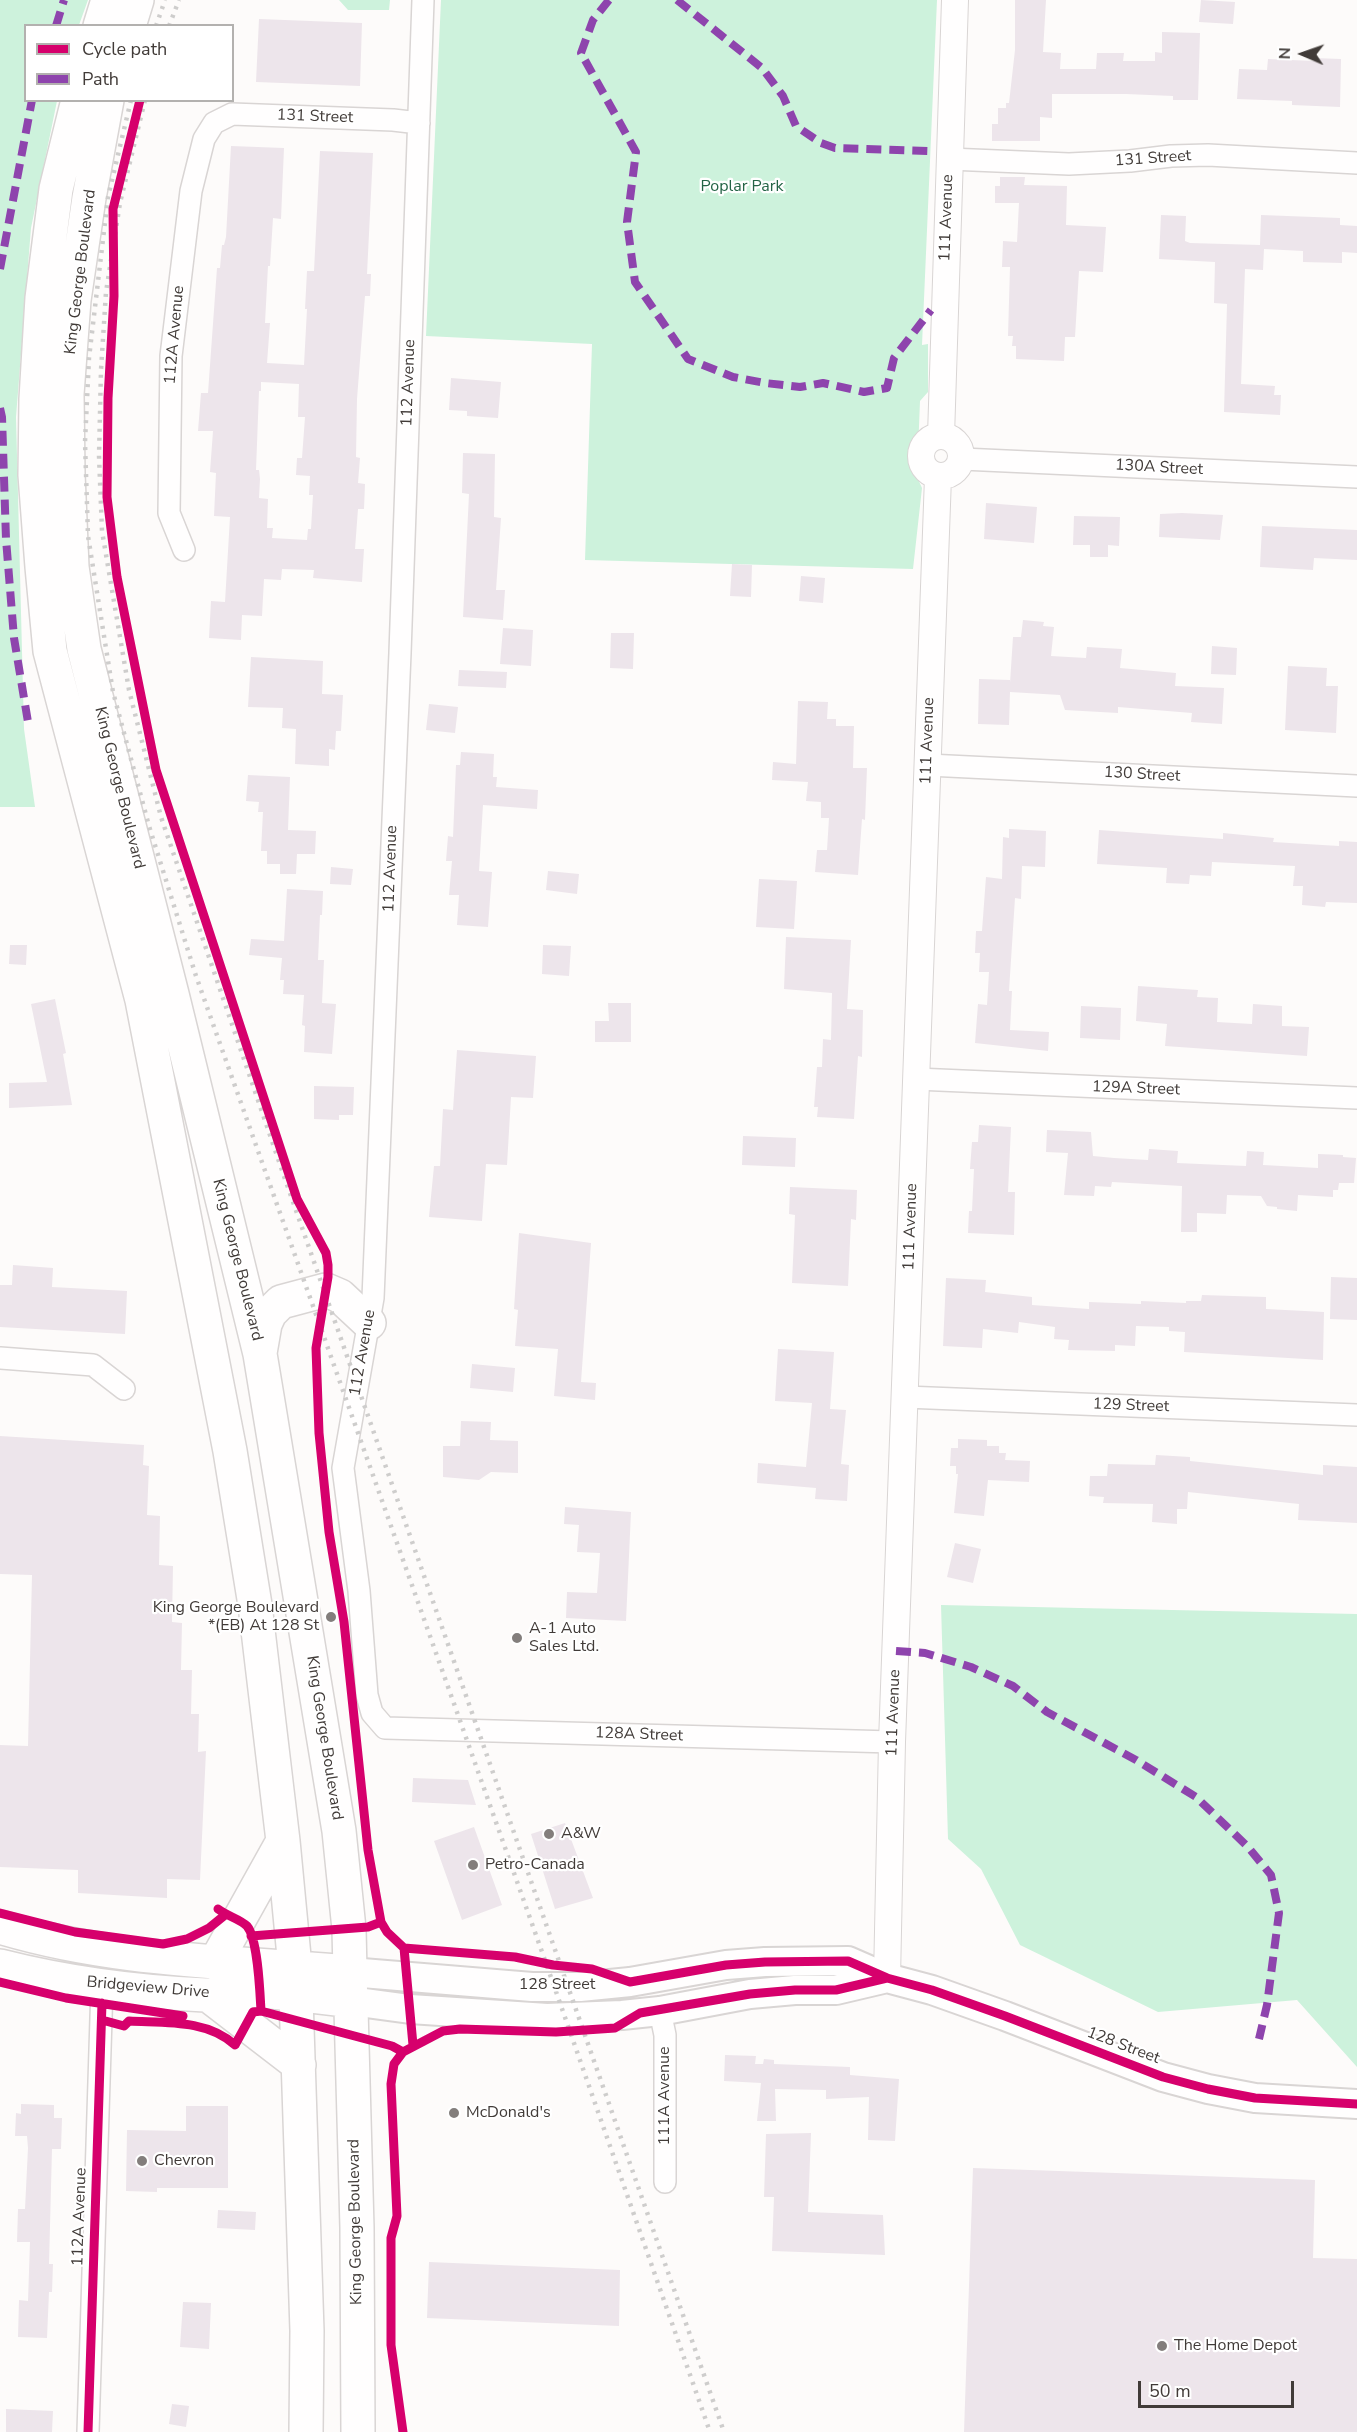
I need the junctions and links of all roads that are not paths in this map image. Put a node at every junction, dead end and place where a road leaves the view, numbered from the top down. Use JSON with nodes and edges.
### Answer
{"nodes":[{"id":1,"x":108,"y":0,"type":"edge"},
{"id":2,"x":137,"y":0,"type":"edge"},
{"id":3,"x":423,"y":0,"type":"edge"},
{"id":4,"x":955,"y":0,"type":"edge"},
{"id":5,"x":101,"y":24,"type":"edge"},
{"id":6,"x":130,"y":24,"type":"edge"},
{"id":7,"x":78,"y":102,"type":"edge"},
{"id":8,"x":107,"y":102,"type":"edge"},
{"id":9,"x":214,"y":123,"type":"joint"},
{"id":10,"x":419,"y":123,"type":"junction"},
{"id":11,"x":949,"y":159,"type":"junction"},
{"id":12,"x":1357,"y":163,"type":"edge"},
{"id":13,"x":941,"y":436,"type":"junction"},
{"id":14,"x":962,"y":459,"type":"junction"},
{"id":15,"x":938,"y":477,"type":"junction"},
{"id":16,"x":1357,"y":477,"type":"edge"},
{"id":17,"x":184,"y":550,"type":"dead end"},
{"id":18,"x":928,"y":765,"type":"junction"},
{"id":19,"x":1357,"y":786,"type":"edge"},
{"id":20,"x":916,"y":1079,"type":"junction"},
{"id":21,"x":1357,"y":1098,"type":"edge"},
{"id":22,"x":369,"y":1323,"type":"junction"},
{"id":23,"x":260,"y":1354,"type":"junction"},
{"id":24,"x":0,"y":1358,"type":"edge"},
{"id":25,"x":124,"y":1389,"type":"dead end"},
{"id":26,"x":905,"y":1396,"type":"junction"},
{"id":27,"x":1357,"y":1415,"type":"edge"},
{"id":28,"x":385,"y":1728,"type":"joint"},
{"id":29,"x":892,"y":1742,"type":"junction"},
{"id":30,"x":283,"y":1841,"type":"junction"},
{"id":31,"x":0,"y":1927,"type":"edge"},
{"id":32,"x":215,"y":1963,"type":"junction"},
{"id":33,"x":0,"y":1966,"type":"edge"},
{"id":34,"x":887,"y":1978,"type":"junction"},
{"id":35,"x":296,"y":1981,"type":"junction"},
{"id":36,"x":102,"y":1986,"type":"junction"},
{"id":37,"x":351,"y":1987,"type":"junction"},
{"id":38,"x":208,"y":1995,"type":"junction"},
{"id":39,"x":660,"y":2011,"type":"junction"},
{"id":40,"x":299,"y":2065,"type":"junction"},
{"id":41,"x":1357,"y":2104,"type":"edge"},
{"id":42,"x":665,"y":2182,"type":"dead end"},
{"id":43,"x":88,"y":2432,"type":"edge"},
{"id":44,"x":306,"y":2432,"type":"edge"},
{"id":45,"x":358,"y":2432,"type":"edge"}],
"edges":[{"from":1,"to":5,"type":"main road"},
{"from":2,"to":6,"type":"main road"},
{"from":3,"to":10,"type":"street","name":"112 Avenue"},
{"from":4,"to":11,"type":"street","name":"111 Avenue"},
{"from":7,"to":30,"type":"main road","name":"King George Boulevard"},
{"from":8,"to":23,"type":"main road","name":"King George Boulevard"},
{"from":9,"to":10,"type":"street","name":"131 Street"},
{"from":9,"to":17,"type":"street","name":"112A Avenue"},
{"from":10,"to":22,"type":"street","name":"112 Avenue"},
{"from":11,"to":12,"type":"street","name":"131 Street"},
{"from":11,"to":13,"type":"street","name":"111 Avenue"},
{"from":13,"to":14,"type":"street"},
{"from":13,"to":15,"type":"street"},
{"from":14,"to":15,"type":"street"},
{"from":14,"to":16,"type":"street","name":"130A Street"},
{"from":15,"to":18,"type":"street","name":"111 Avenue"},
{"from":18,"to":19,"type":"street","name":"130 Street"},
{"from":18,"to":20,"type":"street","name":"111 Avenue"},
{"from":20,"to":21,"type":"street","name":"129A Street"},
{"from":20,"to":26,"type":"street","name":"111 Avenue"},
{"from":22,"to":23,"type":"main road"},
{"from":22,"to":28,"type":"street","name":"112 Avenue"},
{"from":23,"to":37,"type":"main road","name":"King George Boulevard"},
{"from":24,"to":25,"type":"street"},
{"from":26,"to":27,"type":"street","name":"129 Street"},
{"from":26,"to":29,"type":"street","name":"111 Avenue"},
{"from":28,"to":29,"type":"street","name":"128A Street"},
{"from":29,"to":34,"type":"street","name":"111 Avenue"},
{"from":30,"to":32,"type":"main road"},
{"from":30,"to":35,"type":"main road","name":"King George Boulevard"},
{"from":31,"to":32,"type":"main road","name":"Bridgeview Drive"},
{"from":32,"to":35,"type":"main road","name":"Bridgeview Drive"},
{"from":33,"to":36,"type":"main road","name":"Bridgeview Drive"},
{"from":34,"to":37,"type":"main road","name":"128 Street"},
{"from":34,"to":39,"type":"main road","name":"128 Street"},
{"from":34,"to":41,"type":"main road","name":"128 Street"},
{"from":35,"to":37,"type":"main road","name":"128 Street"},
{"from":35,"to":38,"type":"main road","name":"Bridgeview Drive"},
{"from":35,"to":40,"type":"main road","name":"King George Boulevard"},
{"from":36,"to":38,"type":"main road","name":"Bridgeview Drive"},
{"from":36,"to":43,"type":"street","name":"112A Avenue"},
{"from":37,"to":39,"type":"main road","name":"128 Street"},
{"from":37,"to":45,"type":"main road","name":"King George Boulevard"},
{"from":38,"to":40,"type":"main road"},
{"from":39,"to":42,"type":"street","name":"111A Avenue"},
{"from":40,"to":44,"type":"main road","name":"King George Boulevard"}]}
